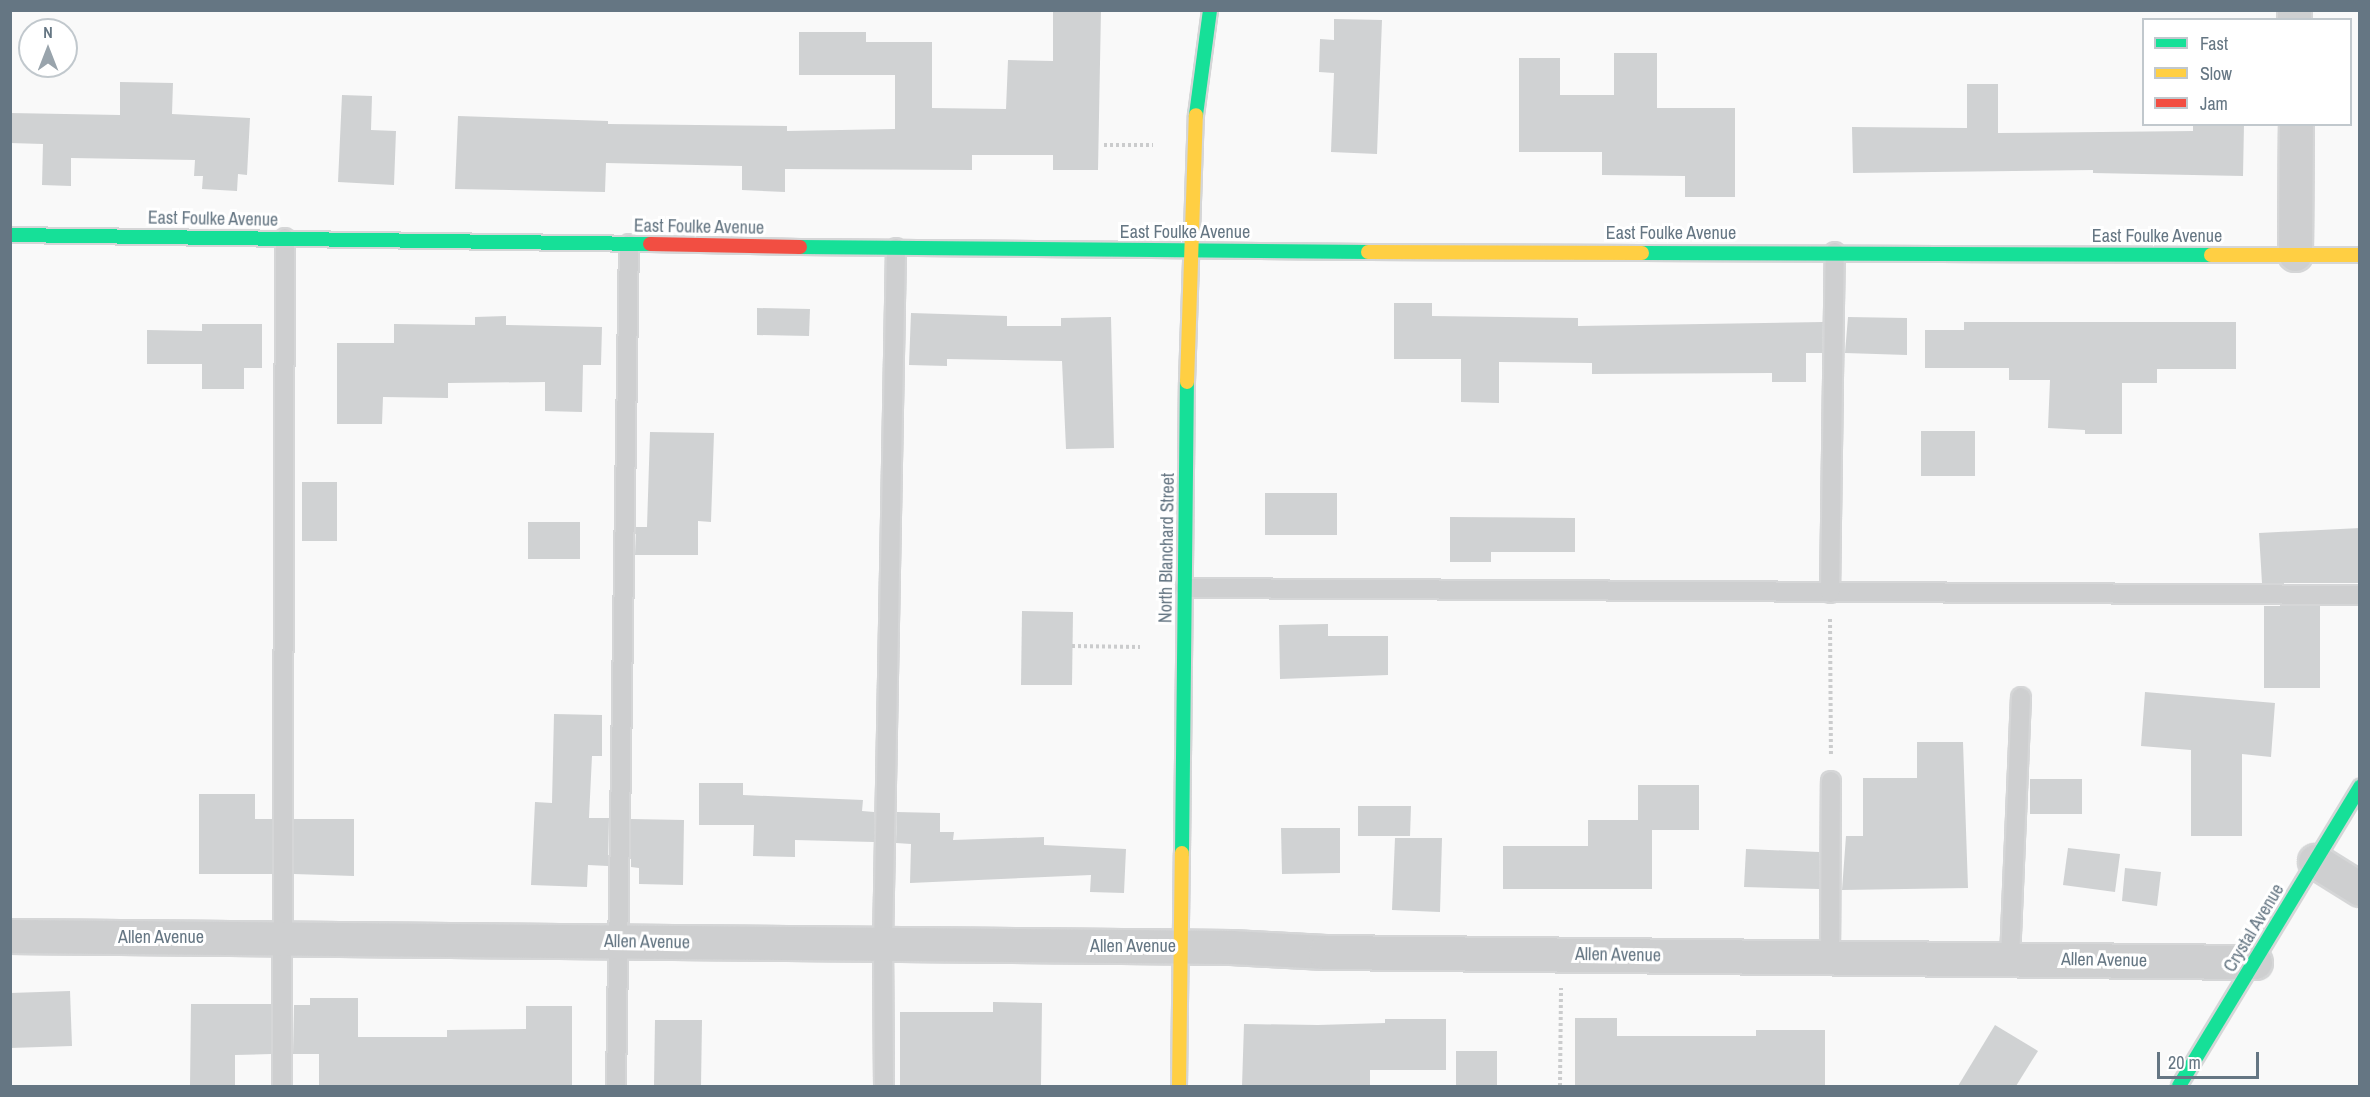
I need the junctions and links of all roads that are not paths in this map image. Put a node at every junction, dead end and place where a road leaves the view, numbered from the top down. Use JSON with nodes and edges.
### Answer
{"nodes":[{"id":1,"x":1210,"y":10,"type":"edge"},
{"id":2,"x":2296,"y":126,"type":"edge"},
{"id":3,"x":10,"y":235,"type":"edge"},
{"id":4,"x":285,"y":238,"type":"junction"},
{"id":5,"x":629,"y":244,"type":"junction"},
{"id":6,"x":896,"y":248,"type":"junction"},
{"id":7,"x":1189,"y":249,"type":"junction"},
{"id":8,"x":1835,"y":252,"type":"junction"},
{"id":9,"x":2295,"y":254,"type":"junction"},
{"id":10,"x":2360,"y":255,"type":"edge"},
{"id":11,"x":1185,"y":588,"type":"junction"},
{"id":12,"x":1830,"y":592,"type":"junction"},
{"id":13,"x":2360,"y":595,"type":"edge"},
{"id":14,"x":2021,"y":697,"type":"dead end"},
{"id":15,"x":1831,"y":781,"type":"road end"},
{"id":16,"x":2360,"y":787,"type":"edge"},
{"id":17,"x":2315,"y":861,"type":"junction"},
{"id":18,"x":2360,"y":889,"type":"edge"},
{"id":19,"x":10,"y":936,"type":"edge"},
{"id":20,"x":285,"y":938,"type":"junction"},
{"id":21,"x":617,"y":942,"type":"junction"},
{"id":22,"x":883,"y":945,"type":"junction"},
{"id":23,"x":1180,"y":946,"type":"junction"},
{"id":24,"x":1830,"y":957,"type":"junction"},
{"id":25,"x":2010,"y":959,"type":"junction"},
{"id":26,"x":2255,"y":962,"type":"junction"},
{"id":27,"x":282,"y":1086,"type":"edge"},
{"id":28,"x":615,"y":1086,"type":"edge"},
{"id":29,"x":884,"y":1086,"type":"edge"},
{"id":30,"x":1179,"y":1086,"type":"edge"},
{"id":31,"x":2179,"y":1086,"type":"edge"}],
"edges":[{"from":1,"to":7,"type":"street","name":"North Blanchard Street"},
{"from":2,"to":9,"type":"street"},
{"from":3,"to":4,"type":"street","name":"East Foulke Avenue"},
{"from":4,"to":5,"type":"street","name":"East Foulke Avenue"},
{"from":4,"to":20,"type":"lane"},
{"from":5,"to":6,"type":"street","name":"East Foulke Avenue"},
{"from":5,"to":21,"type":"lane"},
{"from":6,"to":7,"type":"street","name":"East Foulke Avenue"},
{"from":6,"to":22,"type":"lane"},
{"from":7,"to":8,"type":"street","name":"East Foulke Avenue"},
{"from":7,"to":11,"type":"street","name":"North Blanchard Street"},
{"from":8,"to":9,"type":"street","name":"East Foulke Avenue"},
{"from":8,"to":12,"type":"lane"},
{"from":9,"to":10,"type":"street","name":"East Foulke Avenue"},
{"from":11,"to":12,"type":"lane"},
{"from":11,"to":23,"type":"street","name":"North Blanchard Street"},
{"from":12,"to":13,"type":"lane"},
{"from":14,"to":25,"type":"lane"},
{"from":15,"to":24,"type":"lane"},
{"from":16,"to":17,"type":"street","name":"Crystal Avenue"},
{"from":17,"to":18,"type":"street"},
{"from":17,"to":26,"type":"street","name":"Crystal Avenue"},
{"from":19,"to":20,"type":"street","name":"Allen Avenue"},
{"from":20,"to":21,"type":"street","name":"Allen Avenue"},
{"from":20,"to":27,"type":"lane"},
{"from":21,"to":22,"type":"street","name":"Allen Avenue"},
{"from":21,"to":28,"type":"lane"},
{"from":22,"to":23,"type":"street","name":"Allen Avenue"},
{"from":22,"to":29,"type":"lane"},
{"from":23,"to":24,"type":"street","name":"Allen Avenue"},
{"from":23,"to":30,"type":"street","name":"North Blanchard Street"},
{"from":24,"to":25,"type":"street","name":"Allen Avenue"},
{"from":25,"to":26,"type":"street","name":"Allen Avenue"},
{"from":26,"to":31,"type":"street","name":"Crystal Avenue"}]}
